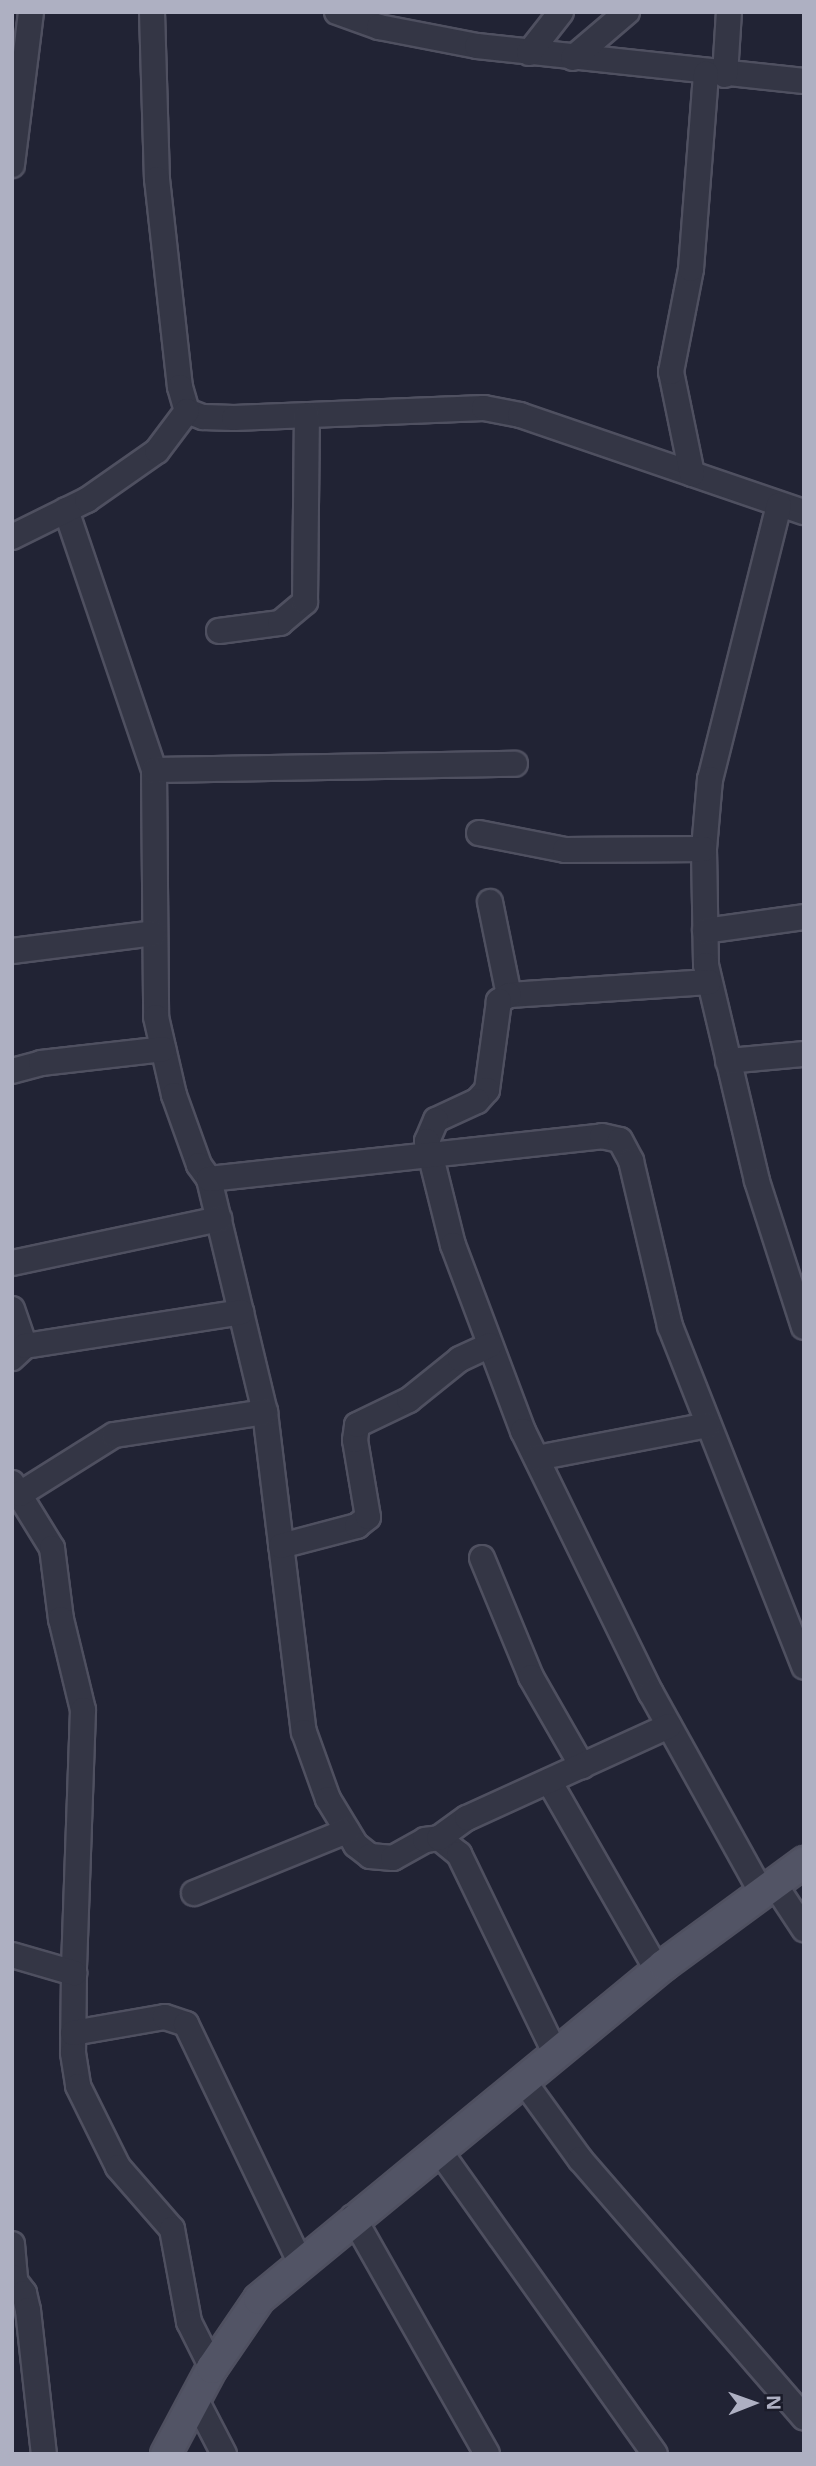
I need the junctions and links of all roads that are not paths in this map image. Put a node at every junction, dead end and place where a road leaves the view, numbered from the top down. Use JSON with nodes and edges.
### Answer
{"nodes":[{"id":1,"x":31,"y":12,"type":"edge"},
{"id":2,"x":152,"y":12,"type":"edge"},
{"id":3,"x":337,"y":12,"type":"edge"},
{"id":4,"x":561,"y":12,"type":"edge"},
{"id":5,"x":627,"y":12,"type":"edge"},
{"id":6,"x":729,"y":12,"type":"edge"},
{"id":7,"x":529,"y":52,"type":"junction"},
{"id":8,"x":573,"y":58,"type":"junction"},
{"id":9,"x":715,"y":75,"type":"junction"},
{"id":10,"x":804,"y":81,"type":"edge"},
{"id":11,"x":12,"y":164,"type":"edge"},
{"id":12,"x":187,"y":411,"type":"junction"},
{"id":13,"x":307,"y":415,"type":"junction"},
{"id":14,"x":692,"y":474,"type":"junction"},
{"id":15,"x":779,"y":505,"type":"junction"},
{"id":16,"x":66,"y":510,"type":"junction"},
{"id":17,"x":804,"y":512,"type":"edge"},
{"id":18,"x":12,"y":537,"type":"edge"},
{"id":19,"x":219,"y":631,"type":"dead end"},
{"id":20,"x":515,"y":764,"type":"dead end"},
{"id":21,"x":154,"y":770,"type":"junction"},
{"id":22,"x":479,"y":833,"type":"dead end"},
{"id":23,"x":704,"y":849,"type":"junction"},
{"id":24,"x":490,"y":902,"type":"dead end"},
{"id":25,"x":804,"y":917,"type":"edge"},
{"id":26,"x":705,"y":930,"type":"junction"},
{"id":27,"x":154,"y":933,"type":"junction"},
{"id":28,"x":12,"y":951,"type":"edge"},
{"id":29,"x":709,"y":982,"type":"junction"},
{"id":30,"x":509,"y":995,"type":"junction"},
{"id":31,"x":163,"y":1049,"type":"junction"},
{"id":32,"x":804,"y":1054,"type":"edge"},
{"id":33,"x":728,"y":1061,"type":"junction"},
{"id":34,"x":12,"y":1070,"type":"edge"},
{"id":35,"x":429,"y":1155,"type":"junction"},
{"id":36,"x":209,"y":1179,"type":"junction"},
{"id":37,"x":219,"y":1219,"type":"junction"},
{"id":38,"x":12,"y":1263,"type":"edge"},
{"id":39,"x":12,"y":1310,"type":"edge"},
{"id":40,"x":241,"y":1312,"type":"junction"},
{"id":41,"x":804,"y":1327,"type":"edge"},
{"id":42,"x":490,"y":1345,"type":"junction"},
{"id":43,"x":19,"y":1352,"type":"edge"},
{"id":44,"x":265,"y":1412,"type":"junction"},
{"id":45,"x":708,"y":1425,"type":"junction"},
{"id":46,"x":537,"y":1458,"type":"junction"},
{"id":47,"x":16,"y":1488,"type":"edge"},
{"id":48,"x":281,"y":1546,"type":"junction"},
{"id":49,"x":482,"y":1558,"type":"dead end"},
{"id":50,"x":804,"y":1667,"type":"edge"},
{"id":51,"x":669,"y":1726,"type":"junction"},
{"id":52,"x":582,"y":1766,"type":"junction"},
{"id":53,"x":549,"y":1781,"type":"junction"},
{"id":54,"x":347,"y":1831,"type":"junction"},
{"id":55,"x":439,"y":1838,"type":"junction"},
{"id":56,"x":804,"y":1862,"type":"edge"},
{"id":57,"x":769,"y":1890,"type":"junction"},
{"id":58,"x":194,"y":1893,"type":"dead end"},
{"id":59,"x":804,"y":1929,"type":"edge"},
{"id":60,"x":12,"y":1955,"type":"edge"},
{"id":61,"x":658,"y":1971,"type":"junction"},
{"id":62,"x":74,"y":1973,"type":"junction"},
{"id":63,"x":73,"y":2033,"type":"junction"},
{"id":64,"x":556,"y":2057,"type":"junction"},
{"id":65,"x":525,"y":2082,"type":"junction"},
{"id":66,"x":441,"y":2153,"type":"junction"},
{"id":67,"x":353,"y":2217,"type":"junction"},
{"id":68,"x":12,"y":2244,"type":"edge"},
{"id":69,"x":300,"y":2262,"type":"junction"},
{"id":70,"x":14,"y":2278,"type":"edge"},
{"id":71,"x":212,"y":2368,"type":"junction"},
{"id":72,"x":195,"y":2398,"type":"junction"},
{"id":73,"x":804,"y":2418,"type":"edge"},
{"id":74,"x":44,"y":2454,"type":"edge"},
{"id":75,"x":166,"y":2454,"type":"edge"},
{"id":76,"x":224,"y":2454,"type":"edge"},
{"id":77,"x":487,"y":2454,"type":"edge"},
{"id":78,"x":655,"y":2454,"type":"edge"}],
"edges":[{"from":1,"to":11,"type":"street"},
{"from":2,"to":12,"type":"street"},
{"from":3,"to":7,"type":"street"},
{"from":4,"to":7,"type":"street"},
{"from":5,"to":8,"type":"street"},
{"from":6,"to":9,"type":"street"},
{"from":7,"to":8,"type":"street"},
{"from":8,"to":9,"type":"street"},
{"from":9,"to":10,"type":"street"},
{"from":9,"to":14,"type":"street"},
{"from":12,"to":13,"type":"street"},
{"from":12,"to":16,"type":"street"},
{"from":13,"to":14,"type":"street"},
{"from":13,"to":19,"type":"street"},
{"from":14,"to":15,"type":"street"},
{"from":15,"to":17,"type":"street"},
{"from":15,"to":23,"type":"street"},
{"from":16,"to":18,"type":"street"},
{"from":16,"to":21,"type":"street"},
{"from":20,"to":21,"type":"street"},
{"from":21,"to":27,"type":"street"},
{"from":22,"to":23,"type":"street"},
{"from":23,"to":26,"type":"street"},
{"from":24,"to":30,"type":"street"},
{"from":25,"to":26,"type":"street"},
{"from":26,"to":29,"type":"street"},
{"from":27,"to":28,"type":"street"},
{"from":27,"to":31,"type":"street"},
{"from":29,"to":30,"type":"street"},
{"from":29,"to":33,"type":"street"},
{"from":30,"to":35,"type":"street"},
{"from":31,"to":34,"type":"street"},
{"from":31,"to":36,"type":"street"},
{"from":32,"to":33,"type":"street"},
{"from":33,"to":41,"type":"street"},
{"from":35,"to":36,"type":"street"},
{"from":35,"to":42,"type":"street"},
{"from":35,"to":45,"type":"street"},
{"from":36,"to":37,"type":"street"},
{"from":37,"to":38,"type":"street"},
{"from":37,"to":40,"type":"street"},
{"from":39,"to":43,"type":"street"},
{"from":40,"to":43,"type":"street"},
{"from":40,"to":44,"type":"street"},
{"from":42,"to":46,"type":"street"},
{"from":42,"to":48,"type":"street"},
{"from":44,"to":47,"type":"street"},
{"from":44,"to":48,"type":"street"},
{"from":45,"to":46,"type":"street"},
{"from":45,"to":50,"type":"street"},
{"from":46,"to":51,"type":"street"},
{"from":47,"to":62,"type":"street"},
{"from":48,"to":54,"type":"street"},
{"from":49,"to":52,"type":"street"},
{"from":51,"to":52,"type":"street"},
{"from":51,"to":57,"type":"street"},
{"from":52,"to":53,"type":"street"},
{"from":53,"to":55,"type":"street"},
{"from":53,"to":61,"type":"street"},
{"from":54,"to":55,"type":"street"},
{"from":54,"to":58,"type":"street"},
{"from":55,"to":64,"type":"street"},
{"from":56,"to":57,"type":"main road"},
{"from":57,"to":59,"type":"street"},
{"from":57,"to":61,"type":"main road"},
{"from":60,"to":62,"type":"street"},
{"from":61,"to":64,"type":"main road"},
{"from":62,"to":63,"type":"street"},
{"from":63,"to":69,"type":"street"},
{"from":63,"to":71,"type":"street"},
{"from":64,"to":65,"type":"main road"},
{"from":65,"to":66,"type":"main road"},
{"from":65,"to":73,"type":"street"},
{"from":66,"to":67,"type":"main road"},
{"from":66,"to":78,"type":"street"},
{"from":67,"to":69,"type":"main road"},
{"from":67,"to":77,"type":"street"},
{"from":68,"to":70,"type":"street"},
{"from":69,"to":71,"type":"main road"},
{"from":70,"to":74,"type":"street"},
{"from":71,"to":72,"type":"main road"},
{"from":72,"to":75,"type":"main road"},
{"from":72,"to":76,"type":"street"}]}
